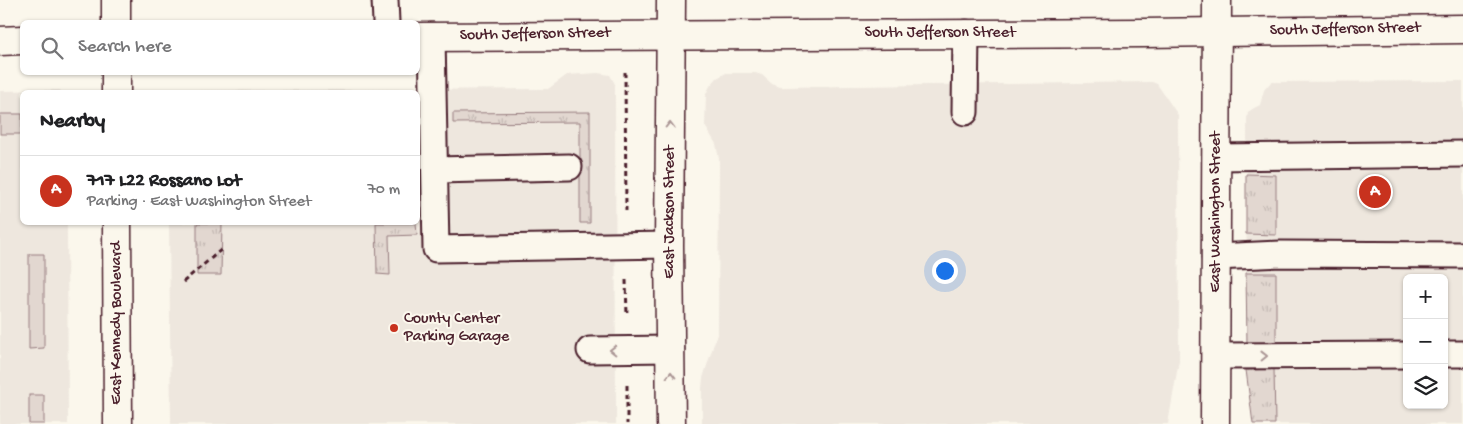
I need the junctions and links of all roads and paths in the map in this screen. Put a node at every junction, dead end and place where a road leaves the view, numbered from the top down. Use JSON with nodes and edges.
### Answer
{"nodes":[{"id":1,"x":116,"y":0,"type":"edge"},
{"id":2,"x":385,"y":0,"type":"edge"},
{"id":3,"x":671,"y":0,"type":"edge"},
{"id":4,"x":1217,"y":0,"type":"edge"},
{"id":5,"x":116,"y":20,"type":"edge"},
{"id":6,"x":386,"y":20,"type":"edge"},
{"id":7,"x":1463,"y":28,"type":"edge"},
{"id":8,"x":1217,"y":32,"type":"junction"},
{"id":9,"x":966,"y":33,"type":"junction"},
{"id":10,"x":670,"y":35,"type":"junction"},
{"id":11,"x":425,"y":36,"type":"edge"},
{"id":12,"x":0,"y":40,"type":"edge"},
{"id":13,"x":20,"y":40,"type":"edge"},
{"id":14,"x":116,"y":75,"type":"edge"},
{"id":15,"x":116,"y":90,"type":"edge"},
{"id":16,"x":965,"y":112,"type":"dead end"},
{"id":17,"x":1463,"y":154,"type":"edge"},
{"id":18,"x":1216,"y":157,"type":"junction"},
{"id":19,"x":569,"y":167,"type":"dead end"},
{"id":20,"x":429,"y":178,"type":"edge"},
{"id":21,"x":117,"y":225,"type":"edge"},
{"id":22,"x":669,"y":245,"type":"junction"},
{"id":23,"x":222,"y":249,"type":"dead end"},
{"id":24,"x":1463,"y":255,"type":"edge"},
{"id":25,"x":1216,"y":256,"type":"junction"},
{"id":26,"x":184,"y":282,"type":"dead end"},
{"id":27,"x":671,"y":349,"type":"junction"},
{"id":28,"x":590,"y":350,"type":"dead end"},
{"id":29,"x":1448,"y":354,"type":"edge"},
{"id":30,"x":1463,"y":354,"type":"edge"},
{"id":31,"x":1403,"y":355,"type":"edge"},
{"id":32,"x":1215,"y":356,"type":"junction"},
{"id":33,"x":118,"y":424,"type":"edge"},
{"id":34,"x":671,"y":424,"type":"edge"},
{"id":35,"x":1215,"y":424,"type":"edge"}],
"edges":[{"from":1,"to":5,"type":"main road"},
{"from":2,"to":6,"type":"lane"},
{"from":3,"to":10,"type":"main road","name":"East Jackson Street"},
{"from":4,"to":8,"type":"main road","name":"East Washington Street"},
{"from":7,"to":8,"type":"main road","name":"South Jefferson Street"},
{"from":8,"to":9,"type":"main road","name":"South Jefferson Street"},
{"from":8,"to":18,"type":"main road","name":"East Washington Street"},
{"from":9,"to":10,"type":"main road","name":"South Jefferson Street"},
{"from":9,"to":16,"type":"lane"},
{"from":10,"to":11,"type":"main road","name":"South Jefferson Street"},
{"from":22,"to":10,"type":"main road","name":"East Jackson Street","one_way":true},
{"from":11,"to":20,"type":"lane"},
{"from":12,"to":13,"type":"main road"},
{"from":14,"to":15,"type":"main road"},
{"from":17,"to":18,"type":"lane"},
{"from":18,"to":25,"type":"main road","name":"East Washington Street"},
{"from":19,"to":20,"type":"lane"},
{"from":20,"to":22,"type":"lane"},
{"from":21,"to":33,"type":"main road","name":"East Kennedy Boulevard"},
{"from":22,"to":27,"type":"main road","name":"East Jackson Street"},
{"from":23,"to":26,"type":"path"},
{"from":24,"to":25,"type":"lane"},
{"from":25,"to":32,"type":"main road","name":"East Washington Street"},
{"from":27,"to":28,"type":"lane","one_way":true},
{"from":34,"to":27,"type":"main road","name":"East Jackson Street","one_way":true},
{"from":29,"to":30,"type":"lane"},
{"from":32,"to":31,"type":"lane","one_way":true},
{"from":32,"to":35,"type":"main road","name":"East Washington Street"}]}
